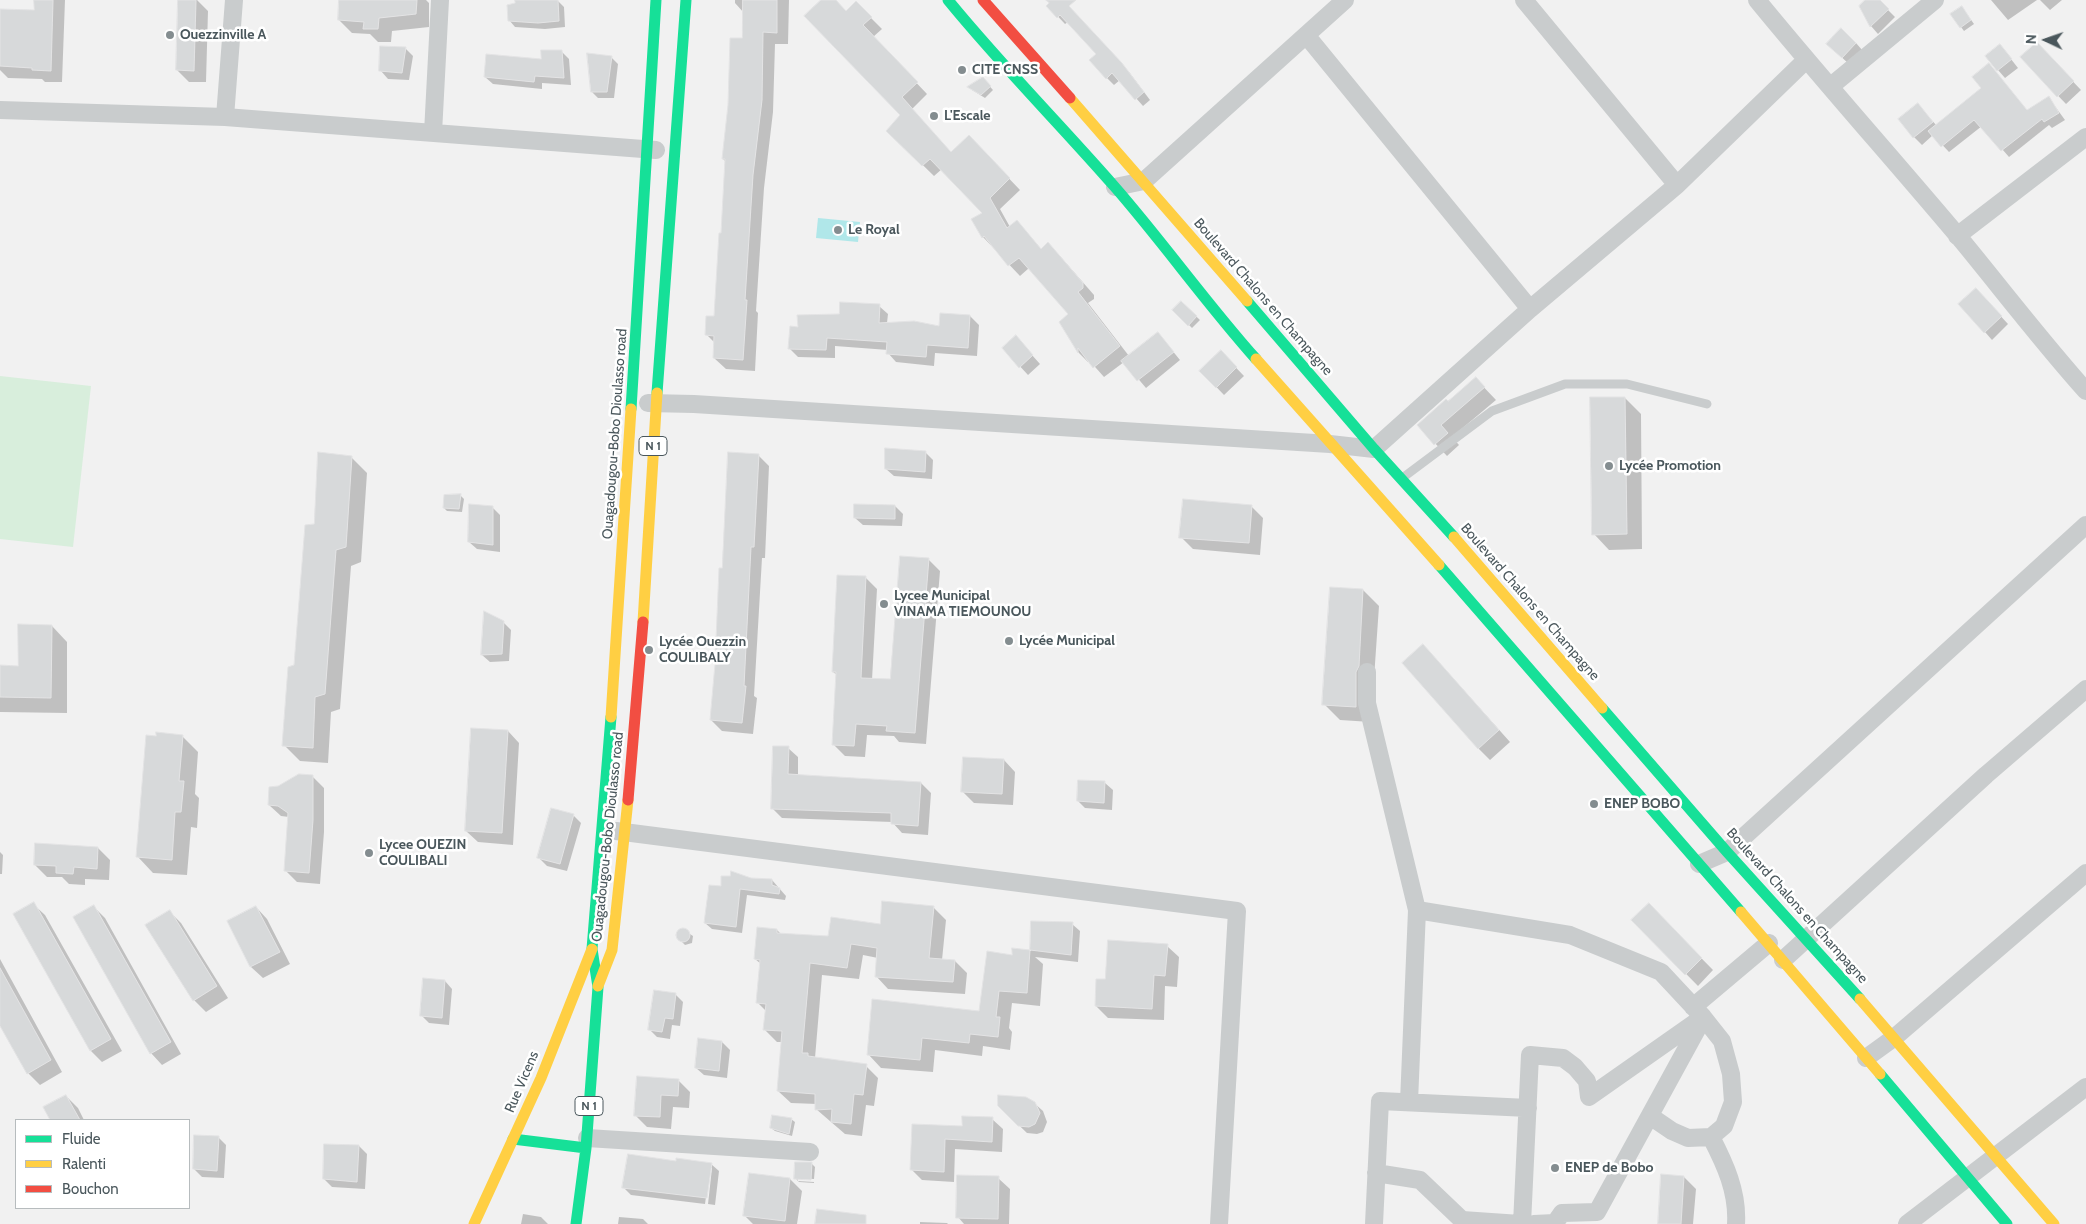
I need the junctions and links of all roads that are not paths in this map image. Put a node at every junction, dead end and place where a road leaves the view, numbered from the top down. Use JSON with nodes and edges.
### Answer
{"nodes":[{"id":1,"x":234,"y":0,"type":"edge"},
{"id":2,"x":440,"y":0,"type":"edge"},
{"id":3,"x":656,"y":0,"type":"edge"},
{"id":4,"x":686,"y":0,"type":"edge"},
{"id":5,"x":948,"y":0,"type":"edge"},
{"id":6,"x":983,"y":0,"type":"edge"},
{"id":7,"x":1345,"y":0,"type":"edge"},
{"id":8,"x":1524,"y":0,"type":"edge"},
{"id":9,"x":1757,"y":0,"type":"edge"},
{"id":10,"x":1935,"y":0,"type":"edge"},
{"id":11,"x":1306,"y":34,"type":"junction"},
{"id":12,"x":1806,"y":60,"type":"junction"},
{"id":13,"x":1831,"y":86,"type":"junction"},
{"id":14,"x":0,"y":110,"type":"edge"},
{"id":15,"x":225,"y":117,"type":"junction"},
{"id":16,"x":433,"y":133,"type":"junction"},
{"id":17,"x":2086,"y":138,"type":"edge"},
{"id":18,"x":648,"y":150,"type":"junction"},
{"id":19,"x":674,"y":152,"type":"junction"},
{"id":20,"x":1144,"y":181,"type":"junction"},
{"id":21,"x":1677,"y":185,"type":"junction"},
{"id":22,"x":1115,"y":187,"type":"junction"},
{"id":23,"x":1957,"y":236,"type":"junction"},
{"id":24,"x":1530,"y":309,"type":"junction"},
{"id":25,"x":2086,"y":391,"type":"edge"},
{"id":26,"x":632,"y":403,"type":"junction"},
{"id":27,"x":656,"y":404,"type":"junction"},
{"id":28,"x":1707,"y":404,"type":"dead end"},
{"id":29,"x":1330,"y":444,"type":"junction"},
{"id":30,"x":1374,"y":449,"type":"junction"},
{"id":31,"x":1401,"y":479,"type":"junction"},
{"id":32,"x":2086,"y":525,"type":"edge"},
{"id":33,"x":1367,"y":672,"type":"dead end"},
{"id":34,"x":2086,"y":689,"type":"edge"},
{"id":35,"x":600,"y":829,"type":"junction"},
{"id":36,"x":626,"y":832,"type":"junction"},
{"id":37,"x":1728,"y":852,"type":"junction"},
{"id":38,"x":1699,"y":864,"type":"junction"},
{"id":39,"x":2086,"y":873,"type":"edge"},
{"id":40,"x":1417,"y":910,"type":"junction"},
{"id":41,"x":1807,"y":940,"type":"junction"},
{"id":42,"x":1769,"y":943,"type":"junction"},
{"id":43,"x":592,"y":949,"type":"junction"},
{"id":44,"x":1783,"y":960,"type":"junction"},
{"id":45,"x":598,"y":987,"type":"junction"},
{"id":46,"x":1698,"y":1012,"type":"junction"},
{"id":47,"x":1895,"y":1037,"type":"junction"},
{"id":48,"x":1866,"y":1058,"type":"junction"},
{"id":49,"x":2086,"y":1087,"type":"edge"},
{"id":50,"x":1409,"y":1102,"type":"junction"},
{"id":51,"x":1528,"y":1108,"type":"junction"},
{"id":52,"x":1650,"y":1116,"type":"junction"},
{"id":53,"x":1710,"y":1137,"type":"junction"},
{"id":54,"x":514,"y":1139,"type":"junction"},
{"id":55,"x":586,"y":1143,"type":"junction"},
{"id":56,"x":810,"y":1152,"type":"dead end"},
{"id":57,"x":1997,"y":1156,"type":"junction"},
{"id":58,"x":1376,"y":1173,"type":"junction"},
{"id":59,"x":1968,"y":1176,"type":"junction"},
{"id":60,"x":474,"y":1224,"type":"edge"},
{"id":61,"x":576,"y":1224,"type":"edge"},
{"id":62,"x":1219,"y":1224,"type":"edge"},
{"id":63,"x":1374,"y":1224,"type":"edge"},
{"id":64,"x":1521,"y":1224,"type":"edge"},
{"id":65,"x":1534,"y":1224,"type":"edge"},
{"id":66,"x":1736,"y":1224,"type":"edge"},
{"id":67,"x":1907,"y":1224,"type":"edge"},
{"id":68,"x":2007,"y":1224,"type":"edge"},
{"id":69,"x":2054,"y":1224,"type":"edge"}],
"edges":[{"from":1,"to":15,"type":"street"},
{"from":2,"to":16,"type":"street"},
{"from":3,"to":18,"type":"main road","name":"Ouagadougou-Bobo Dioulasso road","number":"N 1"},
{"from":4,"to":19,"type":"main road","name":"Ouagadougou-Bobo Dioulasso road","number":"N 1"},
{"from":5,"to":22,"type":"main road"},
{"from":6,"to":20,"type":"main road","name":"Boulevard Chalons en Champagne"},
{"from":7,"to":11,"type":"street"},
{"from":8,"to":21,"type":"street"},
{"from":9,"to":12,"type":"street"},
{"from":10,"to":13,"type":"street"},
{"from":11,"to":20,"type":"street"},
{"from":11,"to":24,"type":"street"},
{"from":12,"to":13,"type":"street"},
{"from":12,"to":21,"type":"street"},
{"from":13,"to":23,"type":"street"},
{"from":14,"to":15,"type":"street"},
{"from":15,"to":16,"type":"street"},
{"from":16,"to":18,"type":"street"},
{"from":17,"to":23,"type":"street"},
{"from":18,"to":19,"type":"street"},
{"from":18,"to":26,"type":"main road","name":"Ouagadougou-Bobo Dioulasso road","number":"N 1"},
{"from":19,"to":27,"type":"main road","name":"Ouagadougou-Bobo Dioulasso road","number":"N 1"},
{"from":20,"to":22,"type":"street"},
{"from":20,"to":30,"type":"main road","name":"Boulevard Chalons en Champagne"},
{"from":21,"to":24,"type":"street"},
{"from":22,"to":29,"type":"main road"},
{"from":23,"to":25,"type":"street"},
{"from":24,"to":30,"type":"street"},
{"from":26,"to":27,"type":"street"},
{"from":26,"to":35,"type":"main road","name":"Ouagadougou-Bobo Dioulasso road","number":"N 1"},
{"from":27,"to":29,"type":"street"},
{"from":27,"to":36,"type":"main road","name":"Ouagadougou-Bobo Dioulasso road","number":"N 1"},
{"from":28,"to":31,"type":"lane"},
{"from":29,"to":30,"type":"street"},
{"from":29,"to":38,"type":"main road"},
{"from":30,"to":31,"type":"main road","name":"Boulevard Chalons en Champagne"},
{"from":31,"to":37,"type":"main road","name":"Boulevard Chalons en Champagne"},
{"from":32,"to":37,"type":"street"},
{"from":33,"to":40,"type":"street"},
{"from":34,"to":41,"type":"street"},
{"from":35,"to":36,"type":"street"},
{"from":35,"to":43,"type":"main road","name":"Ouagadougou-Bobo Dioulasso road","number":"N 1"},
{"from":36,"to":45,"type":"main road","name":"Ouagadougou-Bobo Dioulasso road","number":"N 1"},
{"from":36,"to":62,"type":"street"},
{"from":37,"to":38,"type":"street"},
{"from":37,"to":41,"type":"main road","name":"Boulevard Chalons en Champagne"},
{"from":38,"to":42,"type":"main road"},
{"from":39,"to":47,"type":"street"},
{"from":40,"to":46,"type":"street"},
{"from":40,"to":50,"type":"street"},
{"from":41,"to":44,"type":"street"},
{"from":41,"to":47,"type":"main road","name":"Boulevard Chalons en Champagne"},
{"from":42,"to":44,"type":"main road"},
{"from":42,"to":46,"type":"street"},
{"from":43,"to":45,"type":"main road","name":"Ouagadougou-Bobo Dioulasso road","number":"N 1"},
{"from":43,"to":54,"type":"main road","name":"Rue Vicens"},
{"from":44,"to":48,"type":"main road"},
{"from":45,"to":55,"type":"main road","number":"N 1"},
{"from":46,"to":51,"type":"street"},
{"from":46,"to":52,"type":"street"},
{"from":46,"to":53,"type":"street"},
{"from":47,"to":48,"type":"street"},
{"from":47,"to":57,"type":"main road","name":"Boulevard Chalons en Champagne"},
{"from":48,"to":59,"type":"main road"},
{"from":49,"to":57,"type":"street"},
{"from":50,"to":51,"type":"street"},
{"from":50,"to":58,"type":"street"},
{"from":51,"to":64,"type":"street"},
{"from":52,"to":53,"type":"street"},
{"from":52,"to":65,"type":"street"},
{"from":53,"to":66,"type":"street"},
{"from":54,"to":55,"type":"main road"},
{"from":54,"to":60,"type":"main road","name":"Rue Vicens"},
{"from":55,"to":56,"type":"street"},
{"from":55,"to":61,"type":"main road","number":"N 1"},
{"from":57,"to":59,"type":"street"},
{"from":57,"to":69,"type":"main road","name":"Boulevard Chalons en Champagne"},
{"from":58,"to":63,"type":"street"},
{"from":58,"to":64,"type":"street"},
{"from":59,"to":67,"type":"street"},
{"from":59,"to":68,"type":"main road"}]}
